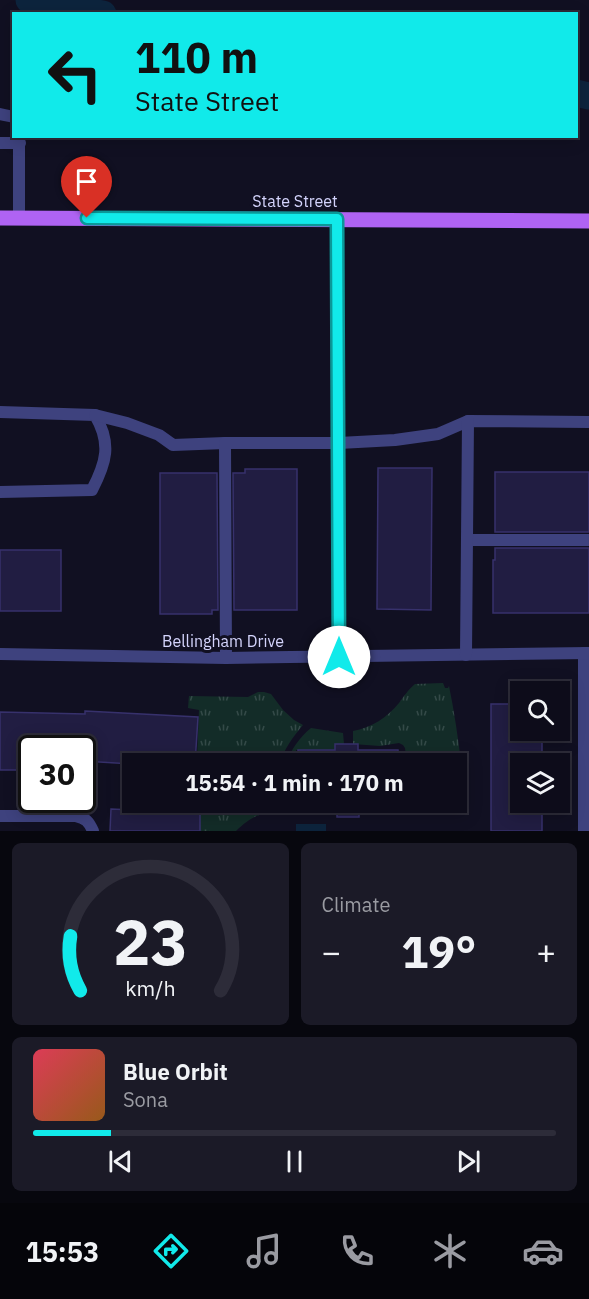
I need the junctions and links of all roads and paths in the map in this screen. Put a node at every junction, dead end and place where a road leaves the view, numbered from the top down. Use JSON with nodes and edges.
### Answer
{"nodes":[{"id":1,"x":19,"y":140,"type":"edge"},
{"id":2,"x":0,"y":143,"type":"edge"},
{"id":3,"x":0,"y":218,"type":"edge"},
{"id":4,"x":19,"y":218,"type":"junction"},
{"id":5,"x":337,"y":219,"type":"junction"},
{"id":6,"x":589,"y":220,"type":"edge"},
{"id":7,"x":0,"y":412,"type":"edge"},
{"id":8,"x":95,"y":415,"type":"junction"},
{"id":9,"x":468,"y":421,"type":"junction"},
{"id":10,"x":589,"y":422,"type":"edge"},
{"id":11,"x":225,"y":443,"type":"junction"},
{"id":12,"x":339,"y":443,"type":"junction"},
{"id":13,"x":0,"y":492,"type":"edge"},
{"id":14,"x":468,"y":540,"type":"junction"},
{"id":15,"x":589,"y":540,"type":"edge"},
{"id":16,"x":586,"y":653,"type":"edge"},
{"id":17,"x":0,"y":654,"type":"edge"},
{"id":18,"x":466,"y":655,"type":"junction"},
{"id":19,"x":339,"y":657,"type":"junction"},
{"id":20,"x":226,"y":658,"type":"junction"},
{"id":21,"x":0,"y":816,"type":"edge"},
{"id":22,"x":93,"y":831,"type":"edge"},
{"id":23,"x":584,"y":831,"type":"edge"}],
"edges":[{"from":1,"to":2,"type":"street"},
{"from":1,"to":4,"type":"street"},
{"from":3,"to":4,"type":"main road","name":"State Street"},
{"from":4,"to":5,"type":"main road","name":"State Street"},
{"from":5,"to":6,"type":"main road","name":"State Street"},
{"from":5,"to":12,"type":"street"},
{"from":7,"to":8,"type":"street"},
{"from":8,"to":11,"type":"street"},
{"from":8,"to":13,"type":"street"},
{"from":9,"to":10,"type":"street"},
{"from":9,"to":12,"type":"street"},
{"from":9,"to":14,"type":"street"},
{"from":11,"to":12,"type":"street"},
{"from":11,"to":20,"type":"street"},
{"from":12,"to":19,"type":"street"},
{"from":14,"to":15,"type":"street"},
{"from":14,"to":18,"type":"street"},
{"from":16,"to":18,"type":"street","name":"Bellingham Drive"},
{"from":16,"to":23,"type":"street"},
{"from":17,"to":20,"type":"street","name":"Bellingham Drive"},
{"from":18,"to":19,"type":"street","name":"Bellingham Drive"},
{"from":19,"to":20,"type":"street","name":"Bellingham Drive"},
{"from":21,"to":22,"type":"street"}]}
